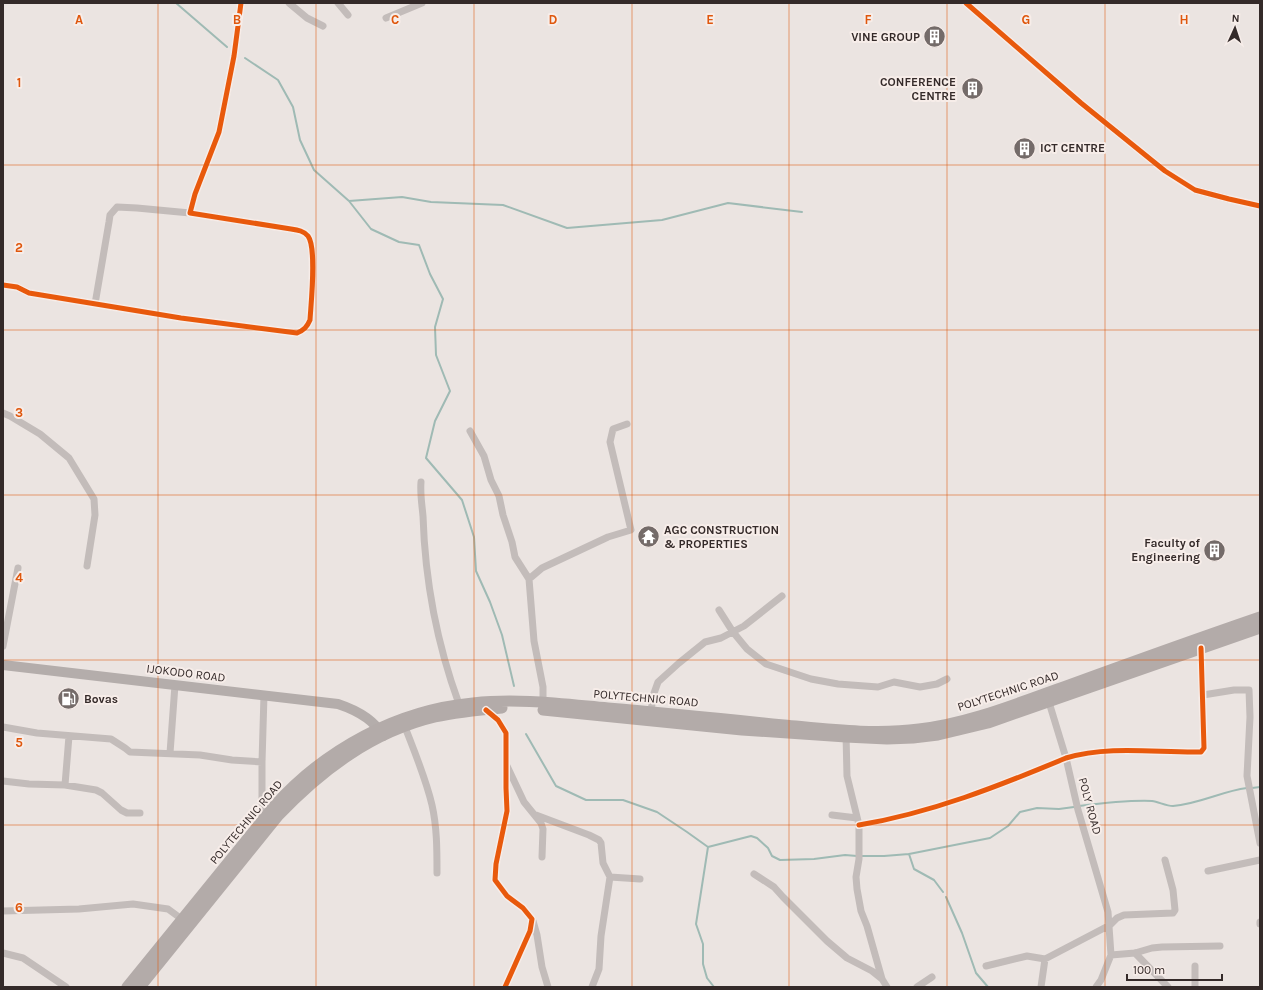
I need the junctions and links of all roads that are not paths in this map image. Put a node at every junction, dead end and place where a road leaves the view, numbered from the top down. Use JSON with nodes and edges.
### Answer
{"nodes":[{"id":1,"x":240,"y":3,"type":"edge"},
{"id":2,"x":289,"y":3,"type":"edge"},
{"id":3,"x":338,"y":3,"type":"edge"},
{"id":4,"x":422,"y":3,"type":"edge"},
{"id":5,"x":966,"y":3,"type":"edge"},
{"id":6,"x":348,"y":15,"type":"dead end"},
{"id":7,"x":386,"y":18,"type":"dead end"},
{"id":8,"x":323,"y":26,"type":"dead end"},
{"id":9,"x":1260,"y":206,"type":"edge"},
{"id":10,"x":190,"y":213,"type":"junction"},
{"id":11,"x":3,"y":285,"type":"edge"},
{"id":12,"x":95,"y":304,"type":"junction"},
{"id":13,"x":3,"y":413,"type":"edge"},
{"id":14,"x":627,"y":424,"type":"dead end"},
{"id":15,"x":470,"y":431,"type":"dead end"},
{"id":16,"x":421,"y":482,"type":"dead end"},
{"id":17,"x":87,"y":566,"type":"dead end"},
{"id":18,"x":18,"y":568,"type":"dead end"},
{"id":19,"x":529,"y":579,"type":"junction"},
{"id":20,"x":782,"y":596,"type":"dead end"},
{"id":21,"x":719,"y":610,"type":"dead end"},
{"id":22,"x":1260,"y":617,"type":"edge"},
{"id":23,"x":1260,"y":628,"type":"edge"},
{"id":24,"x":733,"y":632,"type":"junction"},
{"id":25,"x":3,"y":646,"type":"edge"},
{"id":26,"x":1201,"y":648,"type":"junction"},
{"id":27,"x":1170,"y":654,"type":"junction"},
{"id":28,"x":3,"y":665,"type":"edge"},
{"id":29,"x":947,"y":679,"type":"dead end"},
{"id":30,"x":175,"y":684,"type":"junction"},
{"id":31,"x":264,"y":694,"type":"junction"},
{"id":32,"x":1202,"y":695,"type":"junction"},
{"id":33,"x":1047,"y":697,"type":"junction"},
{"id":34,"x":543,"y":703,"type":"junction"},
{"id":35,"x":459,"y":704,"type":"junction"},
{"id":36,"x":486,"y":710,"type":"junction"},
{"id":37,"x":651,"y":712,"type":"junction"},
{"id":38,"x":3,"y":727,"type":"edge"},
{"id":39,"x":405,"y":727,"type":"junction"},
{"id":40,"x":846,"y":733,"type":"junction"},
{"id":41,"x":376,"y":735,"type":"junction"},
{"id":42,"x":69,"y":736,"type":"junction"},
{"id":43,"x":170,"y":753,"type":"junction"},
{"id":44,"x":1066,"y":758,"type":"junction"},
{"id":45,"x":262,"y":762,"type":"junction"},
{"id":46,"x":507,"y":764,"type":"junction"},
{"id":47,"x":3,"y":781,"type":"edge"},
{"id":48,"x":65,"y":786,"type":"junction"},
{"id":49,"x":140,"y":813,"type":"dead end"},
{"id":50,"x":536,"y":815,"type":"junction"},
{"id":51,"x":832,"y":815,"type":"dead end"},
{"id":52,"x":262,"y":822,"type":"junction"},
{"id":53,"x":858,"y":822,"type":"junction"},
{"id":54,"x":1260,"y":843,"type":"edge"},
{"id":55,"x":542,"y":857,"type":"dead end"},
{"id":56,"x":1165,"y":860,"type":"dead end"},
{"id":57,"x":1260,"y":860,"type":"edge"},
{"id":58,"x":1208,"y":871,"type":"dead end"},
{"id":59,"x":437,"y":873,"type":"dead end"},
{"id":60,"x":754,"y":874,"type":"dead end"},
{"id":61,"x":610,"y":877,"type":"junction"},
{"id":62,"x":640,"y":879,"type":"dead end"},
{"id":63,"x":3,"y":911,"type":"edge"},
{"id":64,"x":532,"y":919,"type":"junction"},
{"id":65,"x":183,"y":920,"type":"junction"},
{"id":66,"x":1110,"y":925,"type":"junction"},
{"id":67,"x":1220,"y":946,"type":"dead end"},
{"id":68,"x":3,"y":953,"type":"edge"},
{"id":69,"x":1135,"y":953,"type":"junction"},
{"id":70,"x":1111,"y":955,"type":"junction"},
{"id":71,"x":1045,"y":959,"type":"junction"},
{"id":72,"x":986,"y":966,"type":"dead end"},
{"id":73,"x":1195,"y":966,"type":"dead end"},
{"id":74,"x":932,"y":977,"type":"dead end"},
{"id":75,"x":882,"y":979,"type":"junction"},
{"id":76,"x":66,"y":987,"type":"edge"},
{"id":77,"x":128,"y":987,"type":"edge"},
{"id":78,"x":140,"y":987,"type":"edge"},
{"id":79,"x":505,"y":987,"type":"edge"},
{"id":80,"x":548,"y":987,"type":"edge"},
{"id":81,"x":592,"y":987,"type":"edge"},
{"id":82,"x":887,"y":987,"type":"edge"},
{"id":83,"x":917,"y":987,"type":"edge"},
{"id":84,"x":1041,"y":987,"type":"edge"},
{"id":85,"x":1096,"y":987,"type":"edge"},
{"id":86,"x":1168,"y":987,"type":"edge"},
{"id":87,"x":1195,"y":987,"type":"edge"}],
"edges":[{"from":1,"to":10,"type":"street"},
{"from":2,"to":8,"type":"street"},
{"from":3,"to":6,"type":"street"},
{"from":4,"to":7,"type":"street"},
{"from":5,"to":9,"type":"street"},
{"from":10,"to":12,"type":"street"},
{"from":10,"to":12,"type":"street"},
{"from":11,"to":12,"type":"street"},
{"from":13,"to":17,"type":"street"},
{"from":14,"to":19,"type":"street"},
{"from":15,"to":19,"type":"street"},
{"from":16,"to":35,"type":"street"},
{"from":18,"to":25,"type":"street"},
{"from":19,"to":34,"type":"street"},
{"from":20,"to":24,"type":"street"},
{"from":21,"to":24,"type":"street"},
{"from":22,"to":27,"type":"main road","name":"POLYTECHNIC ROAD"},
{"from":23,"to":26,"type":"main road","name":"POLYTECHNIC ROAD"},
{"from":24,"to":29,"type":"street"},
{"from":24,"to":37,"type":"street"},
{"from":26,"to":27,"type":"main road","name":"POLYTECHNIC ROAD"},
{"from":26,"to":32,"type":"street"},
{"from":27,"to":33,"type":"main road","name":"POLYTECHNIC ROAD"},
{"from":28,"to":30,"type":"main road","name":"IJOKODO ROAD"},
{"from":30,"to":31,"type":"main road","name":"IJOKODO ROAD"},
{"from":30,"to":43,"type":"street"},
{"from":31,"to":41,"type":"main road","name":"IJOKODO ROAD"},
{"from":31,"to":45,"type":"street"},
{"from":32,"to":44,"type":"street"},
{"from":32,"to":54,"type":"street"},
{"from":33,"to":40,"type":"main road","name":"POLYTECHNIC ROAD"},
{"from":33,"to":44,"type":"street","name":"POLY ROAD"},
{"from":34,"to":35,"type":"main road","name":"POLYTECHNIC ROAD"},
{"from":34,"to":37,"type":"main road","name":"POLYTECHNIC ROAD"},
{"from":35,"to":41,"type":"main road","name":"POLYTECHNIC ROAD"},
{"from":36,"to":39,"type":"main road","name":"POLYTECHNIC ROAD"},
{"from":36,"to":40,"type":"main road","name":"POLYTECHNIC ROAD"},
{"from":36,"to":46,"type":"street"},
{"from":37,"to":40,"type":"main road","name":"POLYTECHNIC ROAD"},
{"from":38,"to":42,"type":"street"},
{"from":39,"to":41,"type":"main road","name":"POLYTECHNIC ROAD"},
{"from":39,"to":59,"type":"street"},
{"from":40,"to":53,"type":"street"},
{"from":41,"to":52,"type":"main road","name":"POLYTECHNIC ROAD"},
{"from":41,"to":78,"type":"main road","name":"POLYTECHNIC ROAD"},
{"from":42,"to":43,"type":"street"},
{"from":42,"to":48,"type":"street"},
{"from":43,"to":45,"type":"street"},
{"from":44,"to":53,"type":"street"},
{"from":44,"to":66,"type":"street","name":"POLY ROAD"},
{"from":45,"to":52,"type":"street"},
{"from":46,"to":50,"type":"street"},
{"from":46,"to":64,"type":"street"},
{"from":47,"to":48,"type":"street"},
{"from":48,"to":49,"type":"street"},
{"from":50,"to":55,"type":"street"},
{"from":50,"to":61,"type":"street"},
{"from":51,"to":53,"type":"street"},
{"from":52,"to":65,"type":"main road","name":"POLYTECHNIC ROAD"},
{"from":53,"to":75,"type":"street"},
{"from":56,"to":66,"type":"street"},
{"from":57,"to":58,"type":"street"},
{"from":60,"to":75,"type":"street"},
{"from":61,"to":62,"type":"street"},
{"from":61,"to":81,"type":"street"},
{"from":63,"to":65,"type":"street"},
{"from":64,"to":79,"type":"street"},
{"from":64,"to":80,"type":"street"},
{"from":65,"to":77,"type":"main road","name":"POLYTECHNIC ROAD"},
{"from":66,"to":70,"type":"street","name":"POLY ROAD"},
{"from":66,"to":71,"type":"street"},
{"from":67,"to":69,"type":"street"},
{"from":68,"to":76,"type":"street"},
{"from":69,"to":70,"type":"street"},
{"from":69,"to":86,"type":"street"},
{"from":70,"to":85,"type":"street"},
{"from":71,"to":72,"type":"street"},
{"from":71,"to":84,"type":"street"},
{"from":73,"to":87,"type":"street"},
{"from":74,"to":83,"type":"street"},
{"from":75,"to":82,"type":"street"}]}
